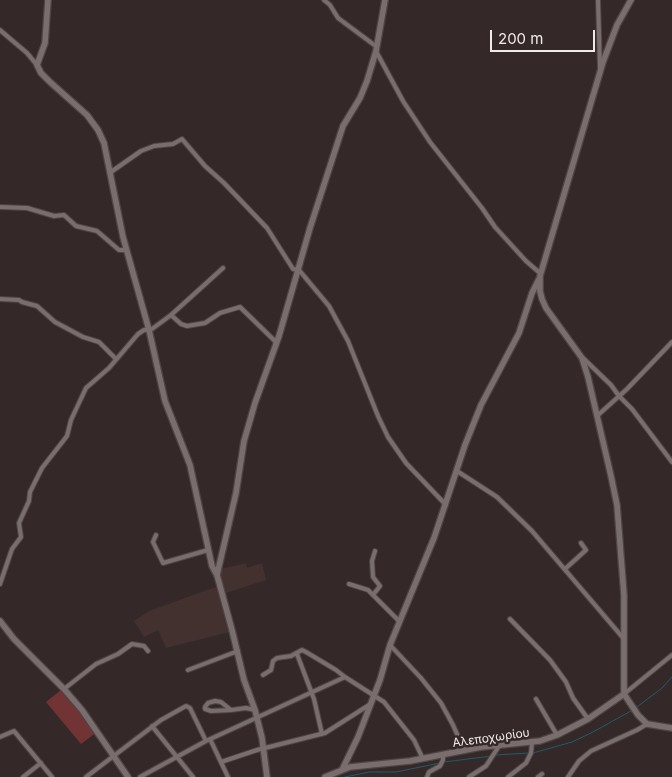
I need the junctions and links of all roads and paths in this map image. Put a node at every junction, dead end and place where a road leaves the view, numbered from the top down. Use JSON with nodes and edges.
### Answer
{"nodes":[{"id":1,"x":48,"y":0,"type":"edge"},
{"id":2,"x":324,"y":0,"type":"edge"},
{"id":3,"x":386,"y":0,"type":"edge"},
{"id":4,"x":598,"y":0,"type":"edge"},
{"id":5,"x":632,"y":0,"type":"edge"},
{"id":6,"x":0,"y":30,"type":"edge"},
{"id":7,"x":377,"y":49,"type":"junction"},
{"id":8,"x":37,"y":65,"type":"junction"},
{"id":9,"x":600,"y":72,"type":"junction"},
{"id":10,"x":111,"y":172,"type":"junction"},
{"id":11,"x":0,"y":208,"type":"edge"},
{"id":12,"x":127,"y":250,"type":"junction"},
{"id":13,"x":223,"y":268,"type":"dead end"},
{"id":14,"x":299,"y":270,"type":"junction"},
{"id":15,"x":541,"y":275,"type":"junction"},
{"id":16,"x":0,"y":299,"type":"edge"},
{"id":17,"x":171,"y":315,"type":"junction"},
{"id":18,"x":149,"y":330,"type":"junction"},
{"id":19,"x":672,"y":342,"type":"edge"},
{"id":20,"x":277,"y":344,"type":"junction"},
{"id":21,"x":581,"y":356,"type":"junction"},
{"id":22,"x":116,"y":359,"type":"junction"},
{"id":23,"x":619,"y":396,"type":"junction"},
{"id":24,"x":598,"y":416,"type":"junction"},
{"id":25,"x":672,"y":462,"type":"edge"},
{"id":26,"x":457,"y":471,"type":"junction"},
{"id":27,"x":446,"y":505,"type":"junction"},
{"id":28,"x":156,"y":535,"type":"dead end"},
{"id":29,"x":581,"y":543,"type":"dead end"},
{"id":30,"x":208,"y":550,"type":"junction"},
{"id":31,"x":375,"y":551,"type":"dead end"},
{"id":32,"x":565,"y":569,"type":"junction"},
{"id":33,"x":217,"y":575,"type":"junction"},
{"id":34,"x":0,"y":584,"type":"edge"},
{"id":35,"x":349,"y":584,"type":"dead end"},
{"id":36,"x":373,"y":595,"type":"junction"},
{"id":37,"x":510,"y":619,"type":"dead end"},
{"id":38,"x":400,"y":621,"type":"junction"},
{"id":39,"x":0,"y":622,"type":"edge"},
{"id":40,"x":624,"y":638,"type":"junction"},
{"id":41,"x":390,"y":645,"type":"junction"},
{"id":42,"x":238,"y":650,"type":"junction"},
{"id":43,"x":148,"y":651,"type":"dead end"},
{"id":44,"x":296,"y":654,"type":"junction"},
{"id":45,"x":672,"y":655,"type":"edge"},
{"id":46,"x":188,"y":670,"type":"dead end"},
{"id":47,"x":263,"y":675,"type":"dead end"},
{"id":48,"x":345,"y":677,"type":"junction"},
{"id":49,"x":64,"y":689,"type":"junction"},
{"id":50,"x":312,"y":692,"type":"junction"},
{"id":51,"x":624,"y":694,"type":"junction"},
{"id":52,"x":374,"y":695,"type":"junction"},
{"id":53,"x":536,"y":699,"type":"dead end"},
{"id":54,"x":369,"y":705,"type":"junction"},
{"id":55,"x":231,"y":710,"type":"junction"},
{"id":56,"x":255,"y":710,"type":"junction"},
{"id":57,"x":256,"y":718,"type":"junction"},
{"id":58,"x":588,"y":719,"type":"junction"},
{"id":59,"x":647,"y":724,"type":"junction"},
{"id":60,"x":152,"y":726,"type":"junction"},
{"id":61,"x":672,"y":727,"type":"edge"},
{"id":62,"x":322,"y":734,"type":"junction"},
{"id":63,"x":557,"y":735,"type":"junction"},
{"id":64,"x":0,"y":737,"type":"edge"},
{"id":65,"x":208,"y":740,"type":"junction"},
{"id":66,"x":532,"y":743,"type":"junction"},
{"id":67,"x":499,"y":746,"type":"junction"},
{"id":68,"x":263,"y":750,"type":"junction"},
{"id":69,"x":464,"y":750,"type":"junction"},
{"id":70,"x":115,"y":755,"type":"junction"},
{"id":71,"x":443,"y":755,"type":"junction"},
{"id":72,"x":177,"y":757,"type":"junction"},
{"id":73,"x":423,"y":759,"type":"junction"},
{"id":74,"x":221,"y":762,"type":"junction"},
{"id":75,"x":41,"y":763,"type":"junction"},
{"id":76,"x":342,"y":770,"type":"junction"},
{"id":77,"x":22,"y":777,"type":"edge"},
{"id":78,"x":52,"y":777,"type":"edge"},
{"id":79,"x":86,"y":777,"type":"edge"},
{"id":80,"x":128,"y":777,"type":"edge"},
{"id":81,"x":140,"y":777,"type":"edge"},
{"id":82,"x":193,"y":777,"type":"edge"},
{"id":83,"x":228,"y":777,"type":"edge"},
{"id":84,"x":267,"y":777,"type":"edge"},
{"id":85,"x":325,"y":777,"type":"edge"},
{"id":86,"x":427,"y":777,"type":"edge"},
{"id":87,"x":469,"y":777,"type":"edge"},
{"id":88,"x":508,"y":777,"type":"edge"},
{"id":89,"x":568,"y":777,"type":"edge"}],
"edges":[{"from":1,"to":8,"type":"street"},
{"from":2,"to":7,"type":"street"},
{"from":3,"to":7,"type":"street"},
{"from":4,"to":9,"type":"street"},
{"from":5,"to":9,"type":"street"},
{"from":6,"to":8,"type":"street"},
{"from":7,"to":14,"type":"street"},
{"from":7,"to":15,"type":"street"},
{"from":8,"to":10,"type":"street"},
{"from":9,"to":15,"type":"street"},
{"from":10,"to":12,"type":"street"},
{"from":10,"to":14,"type":"street"},
{"from":11,"to":12,"type":"street"},
{"from":12,"to":18,"type":"street"},
{"from":13,"to":17,"type":"street"},
{"from":14,"to":20,"type":"street"},
{"from":14,"to":27,"type":"street"},
{"from":15,"to":21,"type":"street"},
{"from":15,"to":26,"type":"street"},
{"from":16,"to":22,"type":"street"},
{"from":17,"to":18,"type":"street"},
{"from":17,"to":20,"type":"street"},
{"from":18,"to":22,"type":"street"},
{"from":18,"to":30,"type":"street"},
{"from":19,"to":23,"type":"street"},
{"from":20,"to":33,"type":"street"},
{"from":21,"to":23,"type":"street"},
{"from":21,"to":24,"type":"street"},
{"from":22,"to":34,"type":"street"},
{"from":23,"to":24,"type":"street"},
{"from":23,"to":25,"type":"street"},
{"from":24,"to":40,"type":"street"},
{"from":26,"to":27,"type":"street"},
{"from":26,"to":32,"type":"street"},
{"from":27,"to":38,"type":"street"},
{"from":28,"to":30,"type":"street"},
{"from":29,"to":32,"type":"street"},
{"from":30,"to":33,"type":"street"},
{"from":31,"to":36,"type":"street"},
{"from":32,"to":40,"type":"street"},
{"from":33,"to":42,"type":"street"},
{"from":35,"to":36,"type":"street"},
{"from":36,"to":38,"type":"street"},
{"from":37,"to":58,"type":"street"},
{"from":38,"to":41,"type":"street"},
{"from":39,"to":49,"type":"street"},
{"from":40,"to":51,"type":"street"},
{"from":41,"to":52,"type":"street"},
{"from":41,"to":69,"type":"street"},
{"from":42,"to":46,"type":"street"},
{"from":42,"to":56,"type":"street"},
{"from":43,"to":49,"type":"street"},
{"from":44,"to":47,"type":"street"},
{"from":44,"to":48,"type":"street"},
{"from":44,"to":50,"type":"street"},
{"from":45,"to":51,"type":"street"},
{"from":48,"to":50,"type":"street"},
{"from":48,"to":52,"type":"street"},
{"from":49,"to":70,"type":"street"},
{"from":50,"to":57,"type":"street"},
{"from":50,"to":62,"type":"street"},
{"from":51,"to":58,"type":"street","name":"Αλεποχωρίου"},
{"from":51,"to":59,"type":"street"},
{"from":52,"to":54,"type":"street"},
{"from":52,"to":73,"type":"street"},
{"from":53,"to":63,"type":"street"},
{"from":54,"to":62,"type":"street"},
{"from":54,"to":76,"type":"street"},
{"from":55,"to":55,"type":"street"},
{"from":55,"to":56,"type":"street"},
{"from":56,"to":57,"type":"street"},
{"from":57,"to":65,"type":"street"},
{"from":57,"to":68,"type":"street"},
{"from":58,"to":63,"type":"street","name":"Αλεποχωρίου"},
{"from":59,"to":61,"type":"street"},
{"from":59,"to":89,"type":"street"},
{"from":60,"to":65,"type":"street"},
{"from":60,"to":70,"type":"street"},
{"from":60,"to":72,"type":"street"},
{"from":62,"to":68,"type":"street"},
{"from":63,"to":66,"type":"street","name":"Αλεποχωρίου"},
{"from":64,"to":75,"type":"street"},
{"from":65,"to":72,"type":"street"},
{"from":65,"to":74,"type":"street"},
{"from":66,"to":67,"type":"street","name":"Αλεποχωρίου"},
{"from":66,"to":88,"type":"street"},
{"from":67,"to":69,"type":"street","name":"Αλεποχωρίου"},
{"from":67,"to":87,"type":"street"},
{"from":68,"to":74,"type":"street"},
{"from":68,"to":84,"type":"street"},
{"from":69,"to":71,"type":"street","name":"Αλεποχωρίου"},
{"from":70,"to":79,"type":"street"},
{"from":70,"to":80,"type":"street"},
{"from":71,"to":73,"type":"street","name":"Αλεποχωρίου"},
{"from":71,"to":86,"type":"street"},
{"from":72,"to":81,"type":"street"},
{"from":72,"to":82,"type":"street"},
{"from":73,"to":76,"type":"street","name":"Αλεποχωρίου"},
{"from":74,"to":83,"type":"street"},
{"from":75,"to":77,"type":"street"},
{"from":75,"to":78,"type":"street"},
{"from":76,"to":85,"type":"street","name":"Αλεποχωρίου"}]}
